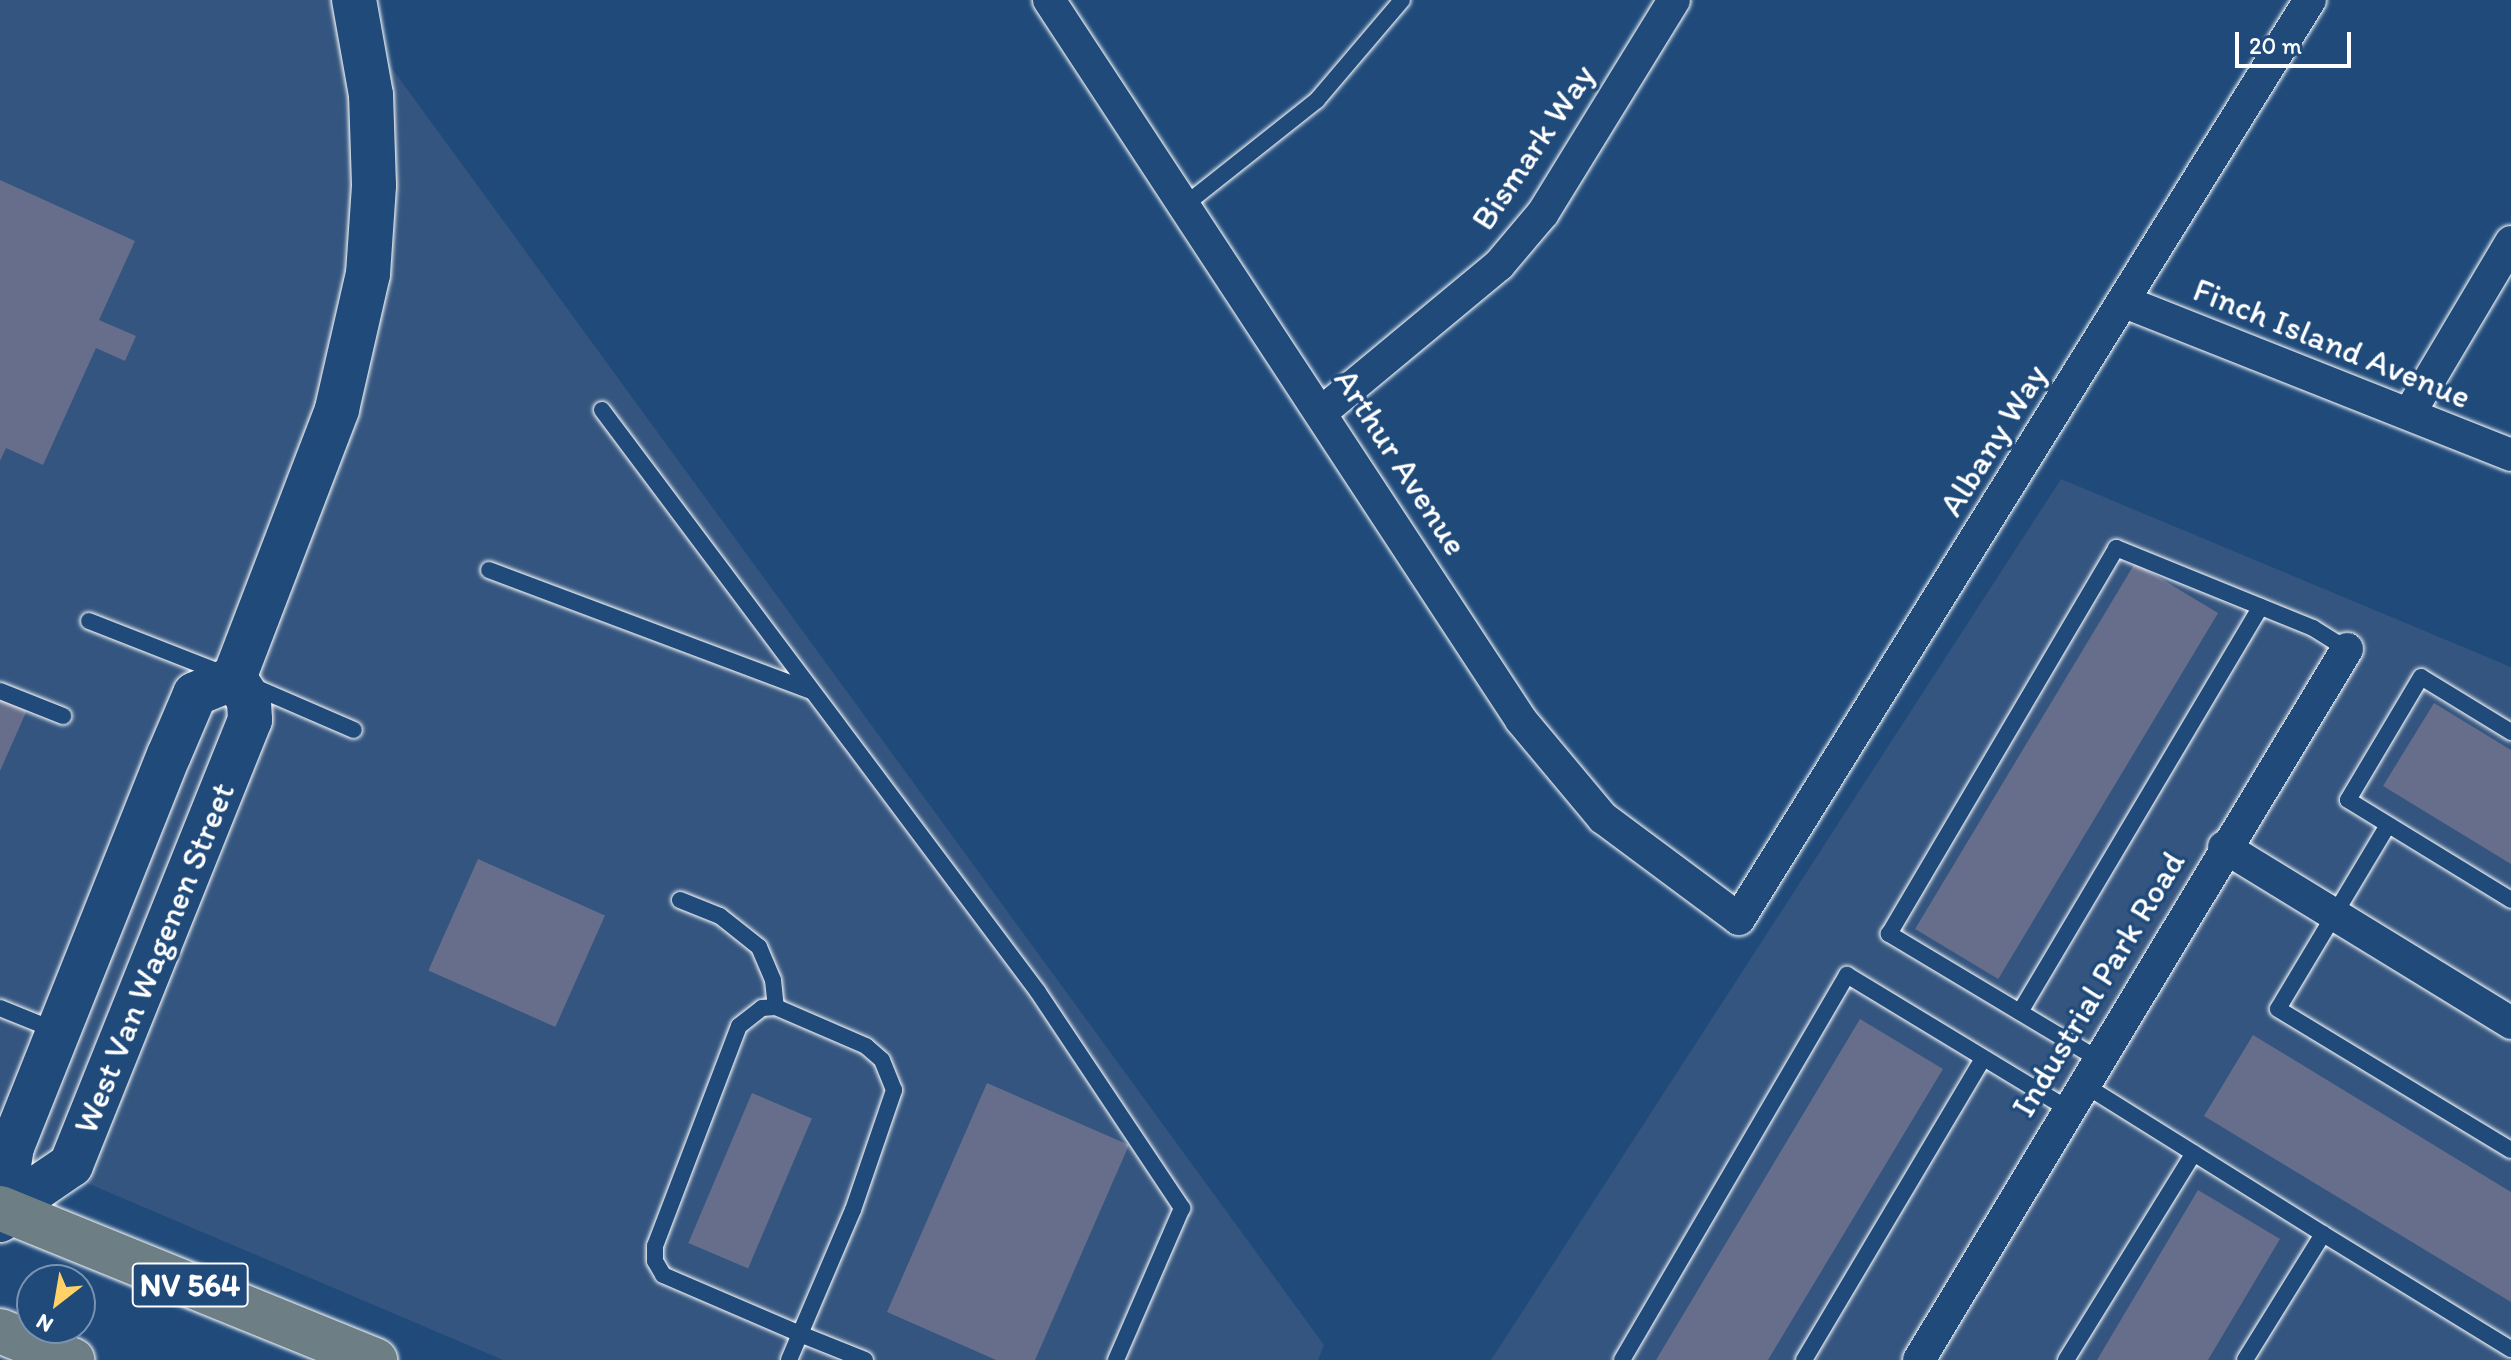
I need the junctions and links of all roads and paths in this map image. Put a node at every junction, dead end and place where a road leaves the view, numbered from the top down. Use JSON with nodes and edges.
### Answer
{"nodes":[{"id":1,"x":354,"y":0,"type":"edge"},
{"id":2,"x":1049,"y":0,"type":"edge"},
{"id":3,"x":1402,"y":0,"type":"edge"},
{"id":4,"x":1674,"y":0,"type":"edge"},
{"id":5,"x":2310,"y":0,"type":"edge"},
{"id":6,"x":1186,"y":204,"type":"junction"},
{"id":7,"x":2511,"y":242,"type":"edge"},
{"id":8,"x":2125,"y":302,"type":"junction"},
{"id":9,"x":602,"y":410,"type":"dead end"},
{"id":10,"x":1323,"y":411,"type":"junction"},
{"id":11,"x":2409,"y":414,"type":"junction"},
{"id":12,"x":2511,"y":455,"type":"edge"},
{"id":13,"x":489,"y":570,"type":"dead end"},
{"id":14,"x":2260,"y":607,"type":"junction"},
{"id":15,"x":89,"y":621,"type":"dead end"},
{"id":16,"x":2347,"y":649,"type":"joint"},
{"id":17,"x":234,"y":678,"type":"junction"},
{"id":18,"x":0,"y":691,"type":"edge"},
{"id":19,"x":812,"y":691,"type":"junction"},
{"id":20,"x":63,"y":716,"type":"dead end"},
{"id":21,"x":354,"y":730,"type":"dead end"},
{"id":22,"x":2511,"y":732,"type":"edge"},
{"id":23,"x":2388,"y":825,"type":"junction"},
{"id":24,"x":2224,"y":847,"type":"junction"},
{"id":25,"x":680,"y":900,"type":"dead end"},
{"id":26,"x":2511,"y":900,"type":"edge"},
{"id":27,"x":2335,"y":916,"type":"junction"},
{"id":28,"x":1739,"y":919,"type":"joint"},
{"id":29,"x":776,"y":1007,"type":"junction"},
{"id":30,"x":0,"y":1008,"type":"edge"},
{"id":31,"x":2020,"y":1012,"type":"junction"},
{"id":32,"x":2511,"y":1023,"type":"edge"},
{"id":33,"x":58,"y":1031,"type":"junction"},
{"id":34,"x":1983,"y":1058,"type":"junction"},
{"id":35,"x":2083,"y":1084,"type":"junction"},
{"id":36,"x":2511,"y":1150,"type":"edge"},
{"id":37,"x":2194,"y":1153,"type":"junction"},
{"id":38,"x":2,"y":1213,"type":"edge"},
{"id":39,"x":2323,"y":1234,"type":"junction"},
{"id":40,"x":0,"y":1331,"type":"edge"},
{"id":41,"x":800,"y":1334,"type":"junction"},
{"id":42,"x":2511,"y":1349,"type":"edge"},
{"id":43,"x":72,"y":1360,"type":"edge"},
{"id":44,"x":375,"y":1360,"type":"edge"},
{"id":45,"x":789,"y":1360,"type":"edge"},
{"id":46,"x":865,"y":1360,"type":"edge"},
{"id":47,"x":1116,"y":1360,"type":"edge"},
{"id":48,"x":1622,"y":1360,"type":"edge"},
{"id":49,"x":1804,"y":1360,"type":"edge"},
{"id":50,"x":1919,"y":1360,"type":"edge"},
{"id":51,"x":2066,"y":1360,"type":"edge"},
{"id":52,"x":2245,"y":1360,"type":"edge"}],
"edges":[{"from":1,"to":17,"type":"main road"},
{"from":2,"to":6,"type":"street","name":"Arthur Avenue"},
{"from":3,"to":6,"type":"lane"},
{"from":4,"to":10,"type":"street","name":"Bismark Way"},
{"from":5,"to":8,"type":"street","name":"Albany Way"},
{"from":6,"to":10,"type":"street","name":"Arthur Avenue"},
{"from":7,"to":11,"type":"street"},
{"from":8,"to":11,"type":"street","name":"Finch Island Avenue"},
{"from":8,"to":28,"type":"street","name":"Albany Way"},
{"from":9,"to":19,"type":"lane"},
{"from":10,"to":28,"type":"street","name":"Arthur Avenue"},
{"from":11,"to":12,"type":"street","name":"Finch Island Avenue"},
{"from":13,"to":19,"type":"lane"},
{"from":14,"to":16,"type":"lane"},
{"from":14,"to":31,"type":"lane"},
{"from":14,"to":31,"type":"lane"},
{"from":15,"to":17,"type":"lane"},
{"from":16,"to":24,"type":"street","name":"Industrial Park Road"},
{"from":17,"to":21,"type":"lane"},
{"from":17,"to":33,"type":"main road","name":"West Van Wagenen Street"},
{"from":17,"to":38,"type":"main road","name":"West Van Wagenen Street"},
{"from":18,"to":20,"type":"lane"},
{"from":19,"to":47,"type":"lane"},
{"from":22,"to":23,"type":"lane"},
{"from":23,"to":26,"type":"lane"},
{"from":23,"to":27,"type":"lane"},
{"from":24,"to":27,"type":"street"},
{"from":24,"to":35,"type":"street","name":"Industrial Park Road"},
{"from":25,"to":29,"type":"lane"},
{"from":27,"to":32,"type":"street"},
{"from":27,"to":36,"type":"lane"},
{"from":29,"to":41,"type":"lane"},
{"from":29,"to":41,"type":"lane"},
{"from":30,"to":33,"type":"lane"},
{"from":31,"to":35,"type":"lane"},
{"from":33,"to":38,"type":"main road","name":"West Van Wagenen Street"},
{"from":34,"to":35,"type":"lane"},
{"from":34,"to":48,"type":"lane"},
{"from":34,"to":49,"type":"lane"},
{"from":35,"to":37,"type":"lane"},
{"from":35,"to":50,"type":"street","name":"Industrial Park Road"},
{"from":37,"to":39,"type":"lane"},
{"from":37,"to":51,"type":"lane"},
{"from":38,"to":44,"type":"main road","number":"NV 564"},
{"from":39,"to":42,"type":"lane"},
{"from":39,"to":52,"type":"lane"},
{"from":40,"to":43,"type":"main road"},
{"from":41,"to":45,"type":"lane"},
{"from":41,"to":46,"type":"lane"}]}
